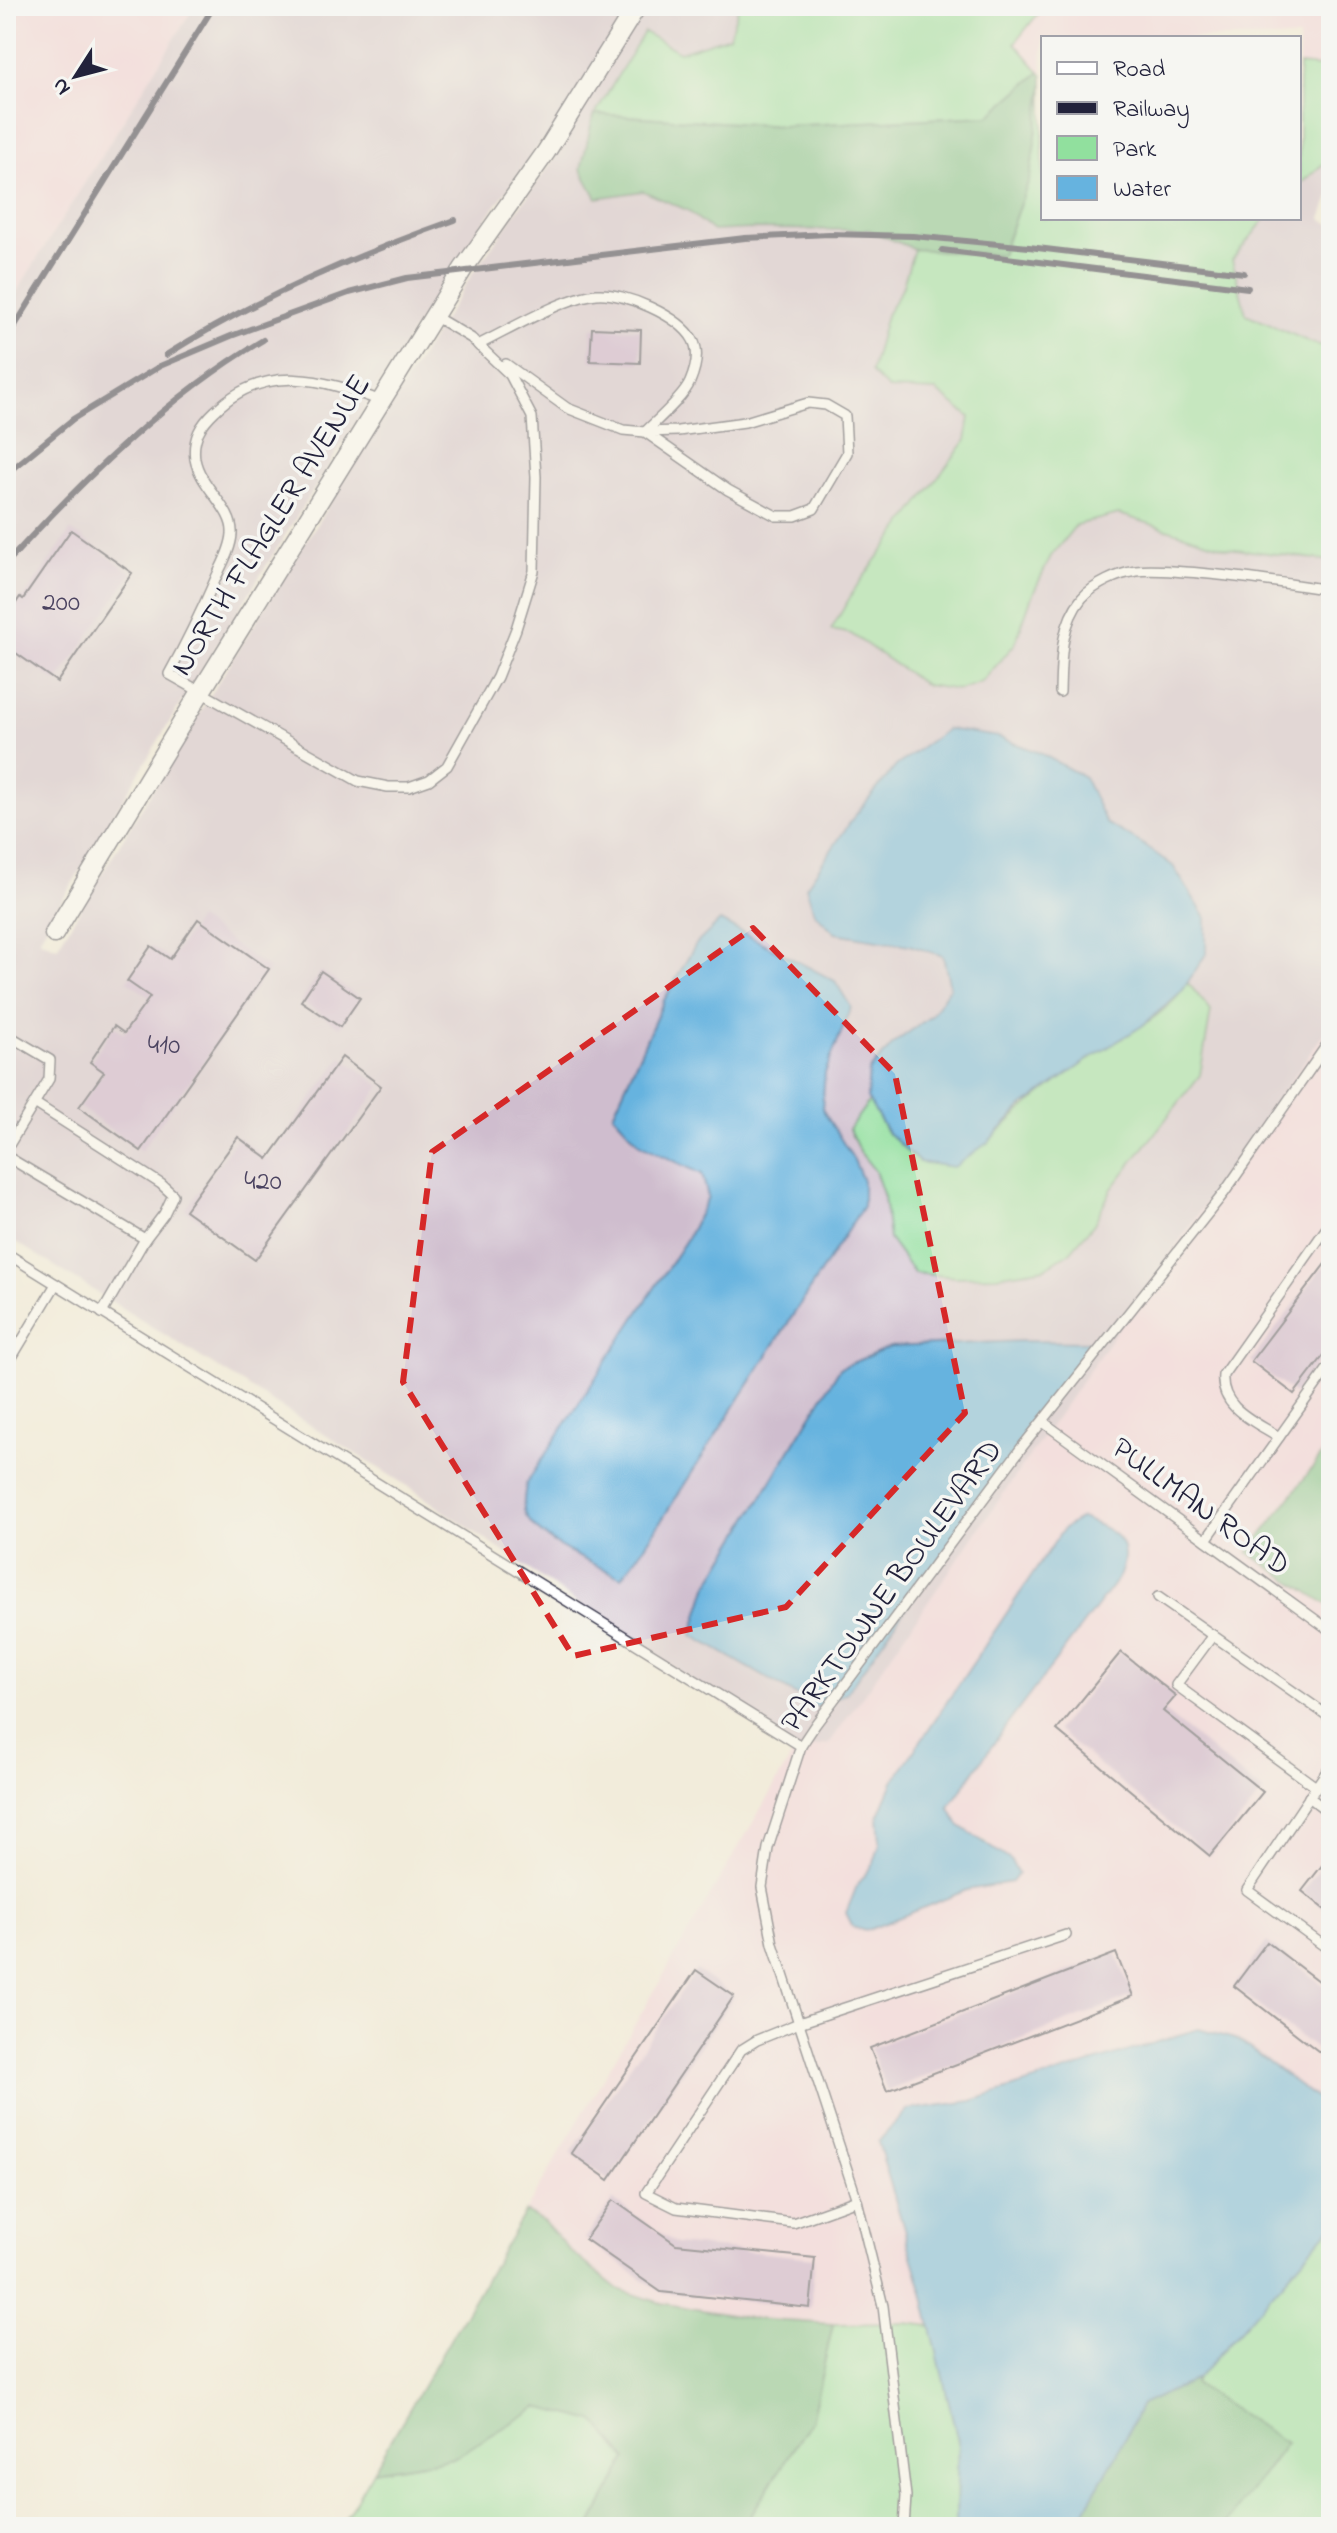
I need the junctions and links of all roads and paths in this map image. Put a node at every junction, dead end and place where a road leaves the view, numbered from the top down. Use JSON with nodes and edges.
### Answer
{"nodes":[{"id":1,"x":637,"y":6,"type":"edge"},
{"id":2,"x":434,"y":316,"type":"junction"},
{"id":3,"x":478,"y":345,"type":"junction"},
{"id":4,"x":381,"y":401,"type":"junction"},
{"id":5,"x":645,"y":432,"type":"junction"},
{"id":6,"x":1331,"y":590,"type":"edge"},
{"id":7,"x":1060,"y":692,"type":"dead end"},
{"id":8,"x":200,"y":693,"type":"junction"},
{"id":9,"x":54,"y":934,"type":"dead end"},
{"id":10,"x":6,"y":1034,"type":"edge"},
{"id":11,"x":1331,"y":1039,"type":"edge"},
{"id":12,"x":36,"y":1104,"type":"junction"},
{"id":13,"x":6,"y":1150,"type":"edge"},
{"id":14,"x":6,"y":1156,"type":"edge"},
{"id":15,"x":1331,"y":1222,"type":"edge"},
{"id":16,"x":145,"y":1239,"type":"junction"},
{"id":17,"x":6,"y":1253,"type":"edge"},
{"id":18,"x":56,"y":1284,"type":"junction"},
{"id":19,"x":102,"y":1313,"type":"junction"},
{"id":20,"x":1331,"y":1364,"type":"edge"},
{"id":21,"x":6,"y":1367,"type":"edge"},
{"id":22,"x":1043,"y":1422,"type":"junction"},
{"id":23,"x":1279,"y":1437,"type":"junction"},
{"id":24,"x":1206,"y":1540,"type":"junction"},
{"id":25,"x":1158,"y":1597,"type":"dead end"},
{"id":26,"x":1331,"y":1631,"type":"edge"},
{"id":27,"x":1213,"y":1635,"type":"junction"},
{"id":28,"x":1331,"y":1718,"type":"edge"},
{"id":29,"x":801,"y":1746,"type":"junction"},
{"id":30,"x":1331,"y":1765,"type":"edge"},
{"id":31,"x":1316,"y":1787,"type":"junction"},
{"id":32,"x":1309,"y":1797,"type":"junction"},
{"id":33,"x":1331,"y":1814,"type":"edge"},
{"id":34,"x":1066,"y":1935,"type":"dead end"},
{"id":35,"x":1331,"y":1951,"type":"edge"},
{"id":36,"x":799,"y":2023,"type":"junction"},
{"id":37,"x":857,"y":2200,"type":"junction"},
{"id":38,"x":904,"y":2527,"type":"edge"}],
"edges":[{"from":1,"to":2,"type":"street","name":"NORTH FLAGLER AVENUE"},
{"from":2,"to":3,"type":"lane"},
{"from":2,"to":4,"type":"street","name":"NORTH FLAGLER AVENUE"},
{"from":3,"to":5,"type":"lane"},
{"from":3,"to":5,"type":"lane"},
{"from":3,"to":8,"type":"lane"},
{"from":4,"to":8,"type":"street","name":"NORTH FLAGLER AVENUE"},
{"from":4,"to":8,"type":"lane"},
{"from":5,"to":5,"type":"lane"},
{"from":6,"to":7,"type":"lane"},
{"from":8,"to":9,"type":"street","name":"NORTH FLAGLER AVENUE"},
{"from":10,"to":12,"type":"lane"},
{"from":11,"to":22,"type":"lane","name":"PARKTOWNE BOULEVARD"},
{"from":12,"to":13,"type":"lane"},
{"from":12,"to":16,"type":"lane"},
{"from":14,"to":16,"type":"lane"},
{"from":15,"to":23,"type":"lane"},
{"from":16,"to":19,"type":"lane"},
{"from":17,"to":18,"type":"lane"},
{"from":18,"to":19,"type":"lane"},
{"from":18,"to":21,"type":"lane"},
{"from":19,"to":29,"type":"lane"},
{"from":20,"to":23,"type":"lane"},
{"from":22,"to":24,"type":"lane","name":"PULLMAN ROAD"},
{"from":22,"to":29,"type":"lane","name":"PARKTOWNE BOULEVARD"},
{"from":23,"to":24,"type":"lane"},
{"from":24,"to":26,"type":"lane","name":"PULLMAN ROAD"},
{"from":25,"to":27,"type":"lane"},
{"from":27,"to":28,"type":"lane"},
{"from":27,"to":31,"type":"lane"},
{"from":29,"to":36,"type":"lane","name":"PARKTOWNE BOULEVARD"},
{"from":30,"to":31,"type":"lane"},
{"from":31,"to":32,"type":"lane"},
{"from":32,"to":33,"type":"lane"},
{"from":32,"to":35,"type":"lane"},
{"from":34,"to":36,"type":"lane"},
{"from":36,"to":37,"type":"lane","name":"PARKTOWNE BOULEVARD"},
{"from":36,"to":37,"type":"lane"},
{"from":37,"to":38,"type":"lane","name":"PARKTOWNE BOULEVARD"}]}
